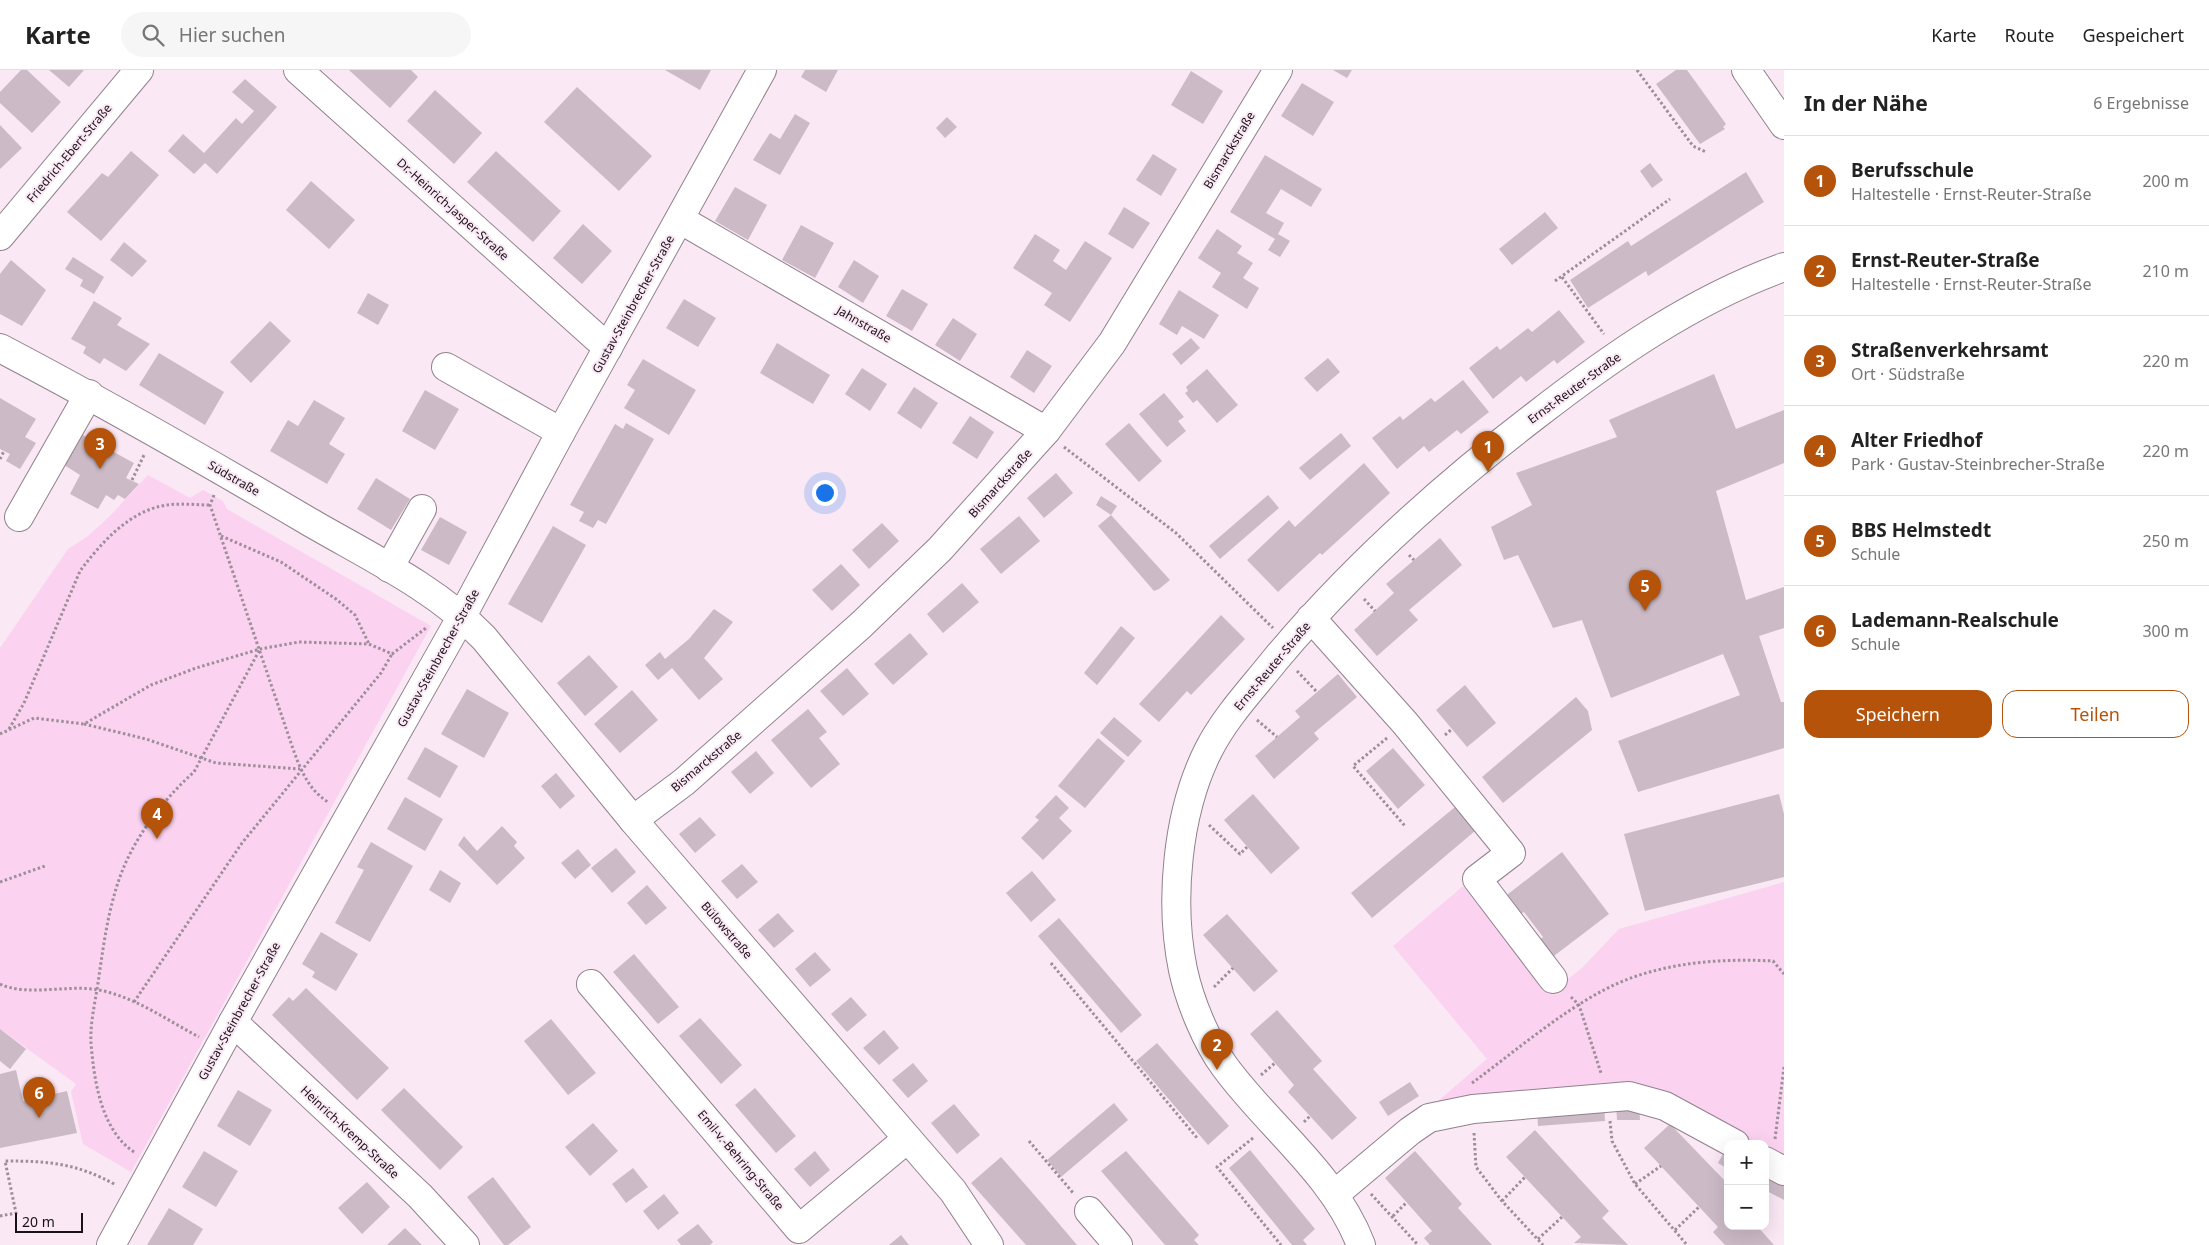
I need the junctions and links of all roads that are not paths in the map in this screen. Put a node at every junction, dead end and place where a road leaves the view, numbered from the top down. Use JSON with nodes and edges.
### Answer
{"nodes":[{"id":1,"x":139,"y":70,"type":"edge"},
{"id":2,"x":298,"y":70,"type":"edge"},
{"id":3,"x":762,"y":70,"type":"edge"},
{"id":4,"x":1278,"y":70,"type":"edge"},
{"id":5,"x":1746,"y":70,"type":"edge"},
{"id":6,"x":1784,"y":125,"type":"edge"},
{"id":7,"x":681,"y":220,"type":"junction"},
{"id":8,"x":0,"y":236,"type":"edge"},
{"id":9,"x":1784,"y":249,"type":"edge"},
{"id":10,"x":1784,"y":267,"type":"edge"},
{"id":11,"x":1742,"y":282,"type":"junction"},
{"id":12,"x":0,"y":348,"type":"edge"},
{"id":13,"x":608,"y":348,"type":"junction"},
{"id":14,"x":446,"y":367,"type":"dead end"},
{"id":15,"x":88,"y":394,"type":"junction"},
{"id":16,"x":1046,"y":431,"type":"junction"},
{"id":17,"x":561,"y":432,"type":"junction"},
{"id":18,"x":422,"y":509,"type":"dead end"},
{"id":19,"x":19,"y":517,"type":"dead end"},
{"id":20,"x":389,"y":568,"type":"junction"},
{"id":21,"x":462,"y":616,"type":"junction"},
{"id":22,"x":1311,"y":618,"type":"junction"},
{"id":23,"x":633,"y":820,"type":"junction"},
{"id":24,"x":1553,"y":979,"type":"road end"},
{"id":25,"x":591,"y":984,"type":"dead end"},
{"id":26,"x":233,"y":1022,"type":"junction"},
{"id":27,"x":907,"y":1139,"type":"junction"},
{"id":28,"x":1728,"y":1140,"type":"edge"},
{"id":29,"x":1345,"y":1186,"type":"junction"},
{"id":30,"x":1089,"y":1211,"type":"road end"},
{"id":31,"x":111,"y":1245,"type":"edge"},
{"id":32,"x":465,"y":1245,"type":"edge"},
{"id":33,"x":990,"y":1245,"type":"edge"},
{"id":34,"x":1118,"y":1245,"type":"edge"},
{"id":35,"x":1361,"y":1245,"type":"edge"}],
"edges":[{"from":1,"to":8,"type":"street","name":"Friedrich-Ebert-Straße"},
{"from":2,"to":13,"type":"street","name":"Dr.-Heinrich-Jasper-Straße"},
{"from":3,"to":7,"type":"street","name":"Gustav-Steinbrecher-Straße"},
{"from":4,"to":16,"type":"street","name":"Bismarckstraße"},
{"from":5,"to":6,"type":"street"},
{"from":7,"to":13,"type":"street","name":"Gustav-Steinbrecher-Straße"},
{"from":7,"to":16,"type":"street","name":"Jahnstraße"},
{"from":9,"to":11,"type":"street","name":"Ernst-Reuter-Straße"},
{"from":10,"to":11,"type":"street","name":"Ernst-Reuter-Straße"},
{"from":11,"to":22,"type":"street","name":"Ernst-Reuter-Straße"},
{"from":12,"to":15,"type":"street","name":"Südstraße"},
{"from":13,"to":17,"type":"street","name":"Gustav-Steinbrecher-Straße"},
{"from":14,"to":17,"type":"street"},
{"from":15,"to":19,"type":"street"},
{"from":15,"to":20,"type":"street","name":"Südstraße"},
{"from":16,"to":23,"type":"street","name":"Bismarckstraße"},
{"from":17,"to":21,"type":"street","name":"Gustav-Steinbrecher-Straße"},
{"from":18,"to":20,"type":"street"},
{"from":20,"to":21,"type":"street","name":"Südstraße"},
{"from":21,"to":23,"type":"street","name":"Bülowstraße"},
{"from":21,"to":26,"type":"street","name":"Gustav-Steinbrecher-Straße"},
{"from":22,"to":24,"type":"street","name":"Ernst-Reuter-Straße"},
{"from":22,"to":29,"type":"street","name":"Ernst-Reuter-Straße"},
{"from":23,"to":27,"type":"street","name":"Bülowstraße"},
{"from":25,"to":27,"type":"street","name":"Emil-v.-Behring-Straße"},
{"from":26,"to":31,"type":"street","name":"Gustav-Steinbrecher-Straße"},
{"from":26,"to":32,"type":"street","name":"Heinrich-Kremp-Straße"},
{"from":27,"to":33,"type":"street","name":"Bülowstraße"},
{"from":28,"to":29,"type":"street"},
{"from":29,"to":35,"type":"street","name":"Ernst-Reuter-Straße"},
{"from":30,"to":34,"type":"street"}]}
